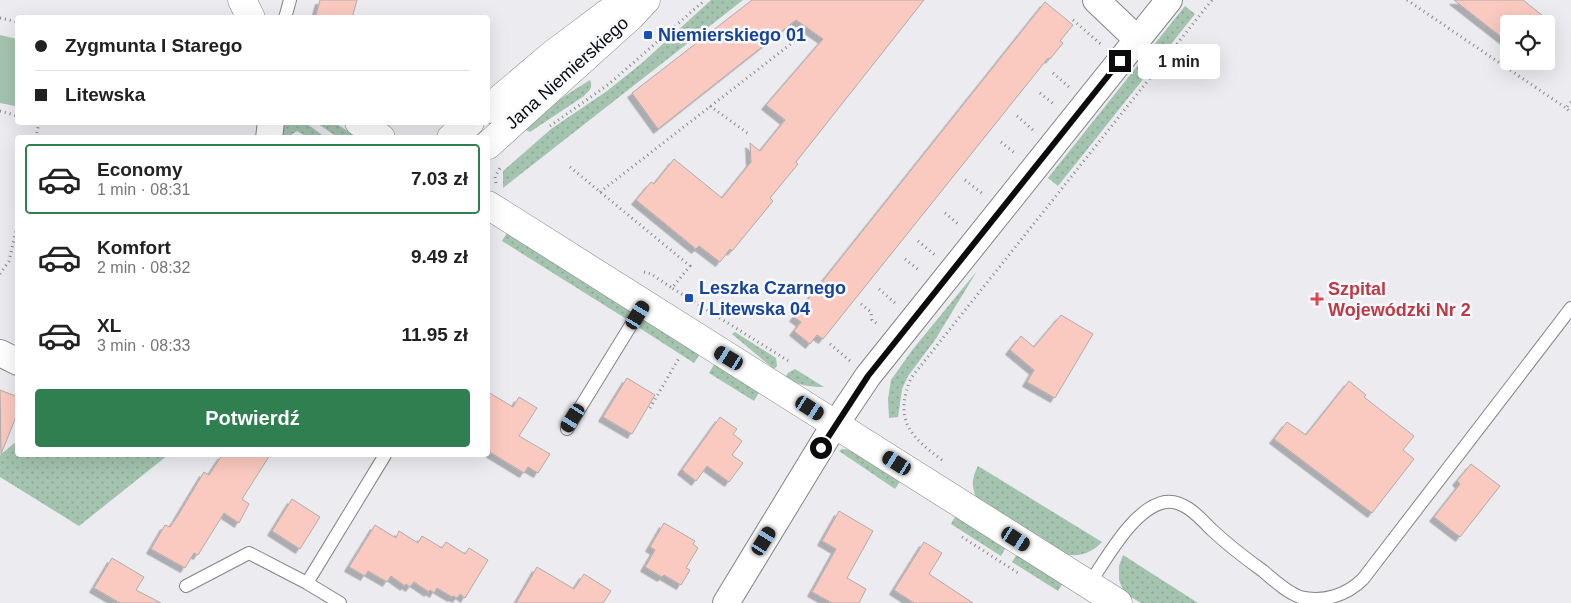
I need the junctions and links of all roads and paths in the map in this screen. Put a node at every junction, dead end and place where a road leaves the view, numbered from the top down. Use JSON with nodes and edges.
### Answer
{"nodes":[{"id":1,"x":242,"y":0,"type":"edge"},
{"id":2,"x":290,"y":0,"type":"edge"},
{"id":3,"x":625,"y":0,"type":"edge"},
{"id":4,"x":646,"y":0,"type":"edge"},
{"id":5,"x":704,"y":0,"type":"edge"},
{"id":6,"x":1096,"y":0,"type":"edge"},
{"id":7,"x":1169,"y":0,"type":"edge"},
{"id":8,"x":1212,"y":0,"type":"edge"},
{"id":9,"x":1407,"y":0,"type":"edge"},
{"id":10,"x":250,"y":15,"type":"edge"},
{"id":11,"x":286,"y":15,"type":"edge"},
{"id":12,"x":0,"y":18,"type":"edge"},
{"id":13,"x":1073,"y":20,"type":"dead end"},
{"id":14,"x":15,"y":21,"type":"edge"},
{"id":15,"x":805,"y":32,"type":"dead end"},
{"id":16,"x":1138,"y":40,"type":"junction"},
{"id":17,"x":1120,"y":61,"type":"junction"},
{"id":18,"x":1571,"y":102,"type":"edge"},
{"id":19,"x":710,"y":106,"type":"junction"},
{"id":20,"x":490,"y":107,"type":"edge"},
{"id":21,"x":1566,"y":108,"type":"junction"},
{"id":22,"x":0,"y":111,"type":"edge"},
{"id":23,"x":1571,"y":114,"type":"edge"},
{"id":24,"x":15,"y":115,"type":"edge"},
{"id":25,"x":363,"y":125,"type":"edge"},
{"id":26,"x":466,"y":125,"type":"edge"},
{"id":27,"x":545,"y":130,"type":"dead end"},
{"id":28,"x":377,"y":135,"type":"edge"},
{"id":29,"x":455,"y":135,"type":"edge"},
{"id":30,"x":750,"y":135,"type":"dead end"},
{"id":31,"x":495,"y":155,"type":"edge"},
{"id":32,"x":570,"y":167,"type":"dead end"},
{"id":33,"x":600,"y":192,"type":"junction"},
{"id":34,"x":493,"y":197,"type":"edge"},
{"id":35,"x":15,"y":235,"type":"edge"},
{"id":36,"x":0,"y":274,"type":"edge"},
{"id":37,"x":644,"y":304,"type":"junction"},
{"id":38,"x":1571,"y":308,"type":"edge"},
{"id":39,"x":1566,"y":325,"type":"edge"},
{"id":40,"x":0,"y":353,"type":"edge"},
{"id":41,"x":680,"y":358,"type":"dead end"},
{"id":42,"x":15,"y":360,"type":"edge"},
{"id":43,"x":790,"y":362,"type":"dead end"},
{"id":44,"x":650,"y":408,"type":"dead end"},
{"id":45,"x":835,"y":425,"type":"junction"},
{"id":46,"x":567,"y":429,"type":"dead end"},
{"id":47,"x":384,"y":457,"type":"edge"},
{"id":48,"x":946,"y":462,"type":"dead end"},
{"id":49,"x":956,"y":533,"type":"dead end"},
{"id":50,"x":1019,"y":573,"type":"dead end"},
{"id":51,"x":307,"y":583,"type":"junction"},
{"id":52,"x":1089,"y":584,"type":"junction"},
{"id":53,"x":186,"y":586,"type":"dead end"},
{"id":54,"x":340,"y":603,"type":"edge"},
{"id":55,"x":726,"y":603,"type":"edge"},
{"id":56,"x":1118,"y":603,"type":"edge"}],
"edges":[{"from":1,"to":10,"type":"street"},
{"from":2,"to":11,"type":"lane"},
{"from":3,"to":20,"type":"street","name":"Jana Niemierskiego"},
{"from":4,"to":31,"type":"street","name":"Jana Niemierskiego"},
{"from":5,"to":27,"type":"path"},
{"from":6,"to":16,"type":"street"},
{"from":7,"to":16,"type":"street"},
{"from":8,"to":48,"type":"path"},
{"from":9,"to":21,"type":"path"},
{"from":12,"to":14,"type":"path"},
{"from":13,"to":17,"type":"path"},
{"from":15,"to":19,"type":"path"},
{"from":16,"to":17,"type":"street"},
{"from":17,"to":45,"type":"street"},
{"from":18,"to":21,"type":"path"},
{"from":19,"to":30,"type":"path"},
{"from":19,"to":33,"type":"path"},
{"from":21,"to":23,"type":"path"},
{"from":22,"to":24,"type":"path"},
{"from":25,"to":28,"type":"street"},
{"from":26,"to":29,"type":"street"},
{"from":31,"to":34,"type":"path"},
{"from":32,"to":33,"type":"path"},
{"from":33,"to":43,"type":"path"},
{"from":34,"to":37,"type":"street"},
{"from":35,"to":36,"type":"path"},
{"from":37,"to":45,"type":"street"},
{"from":37,"to":46,"type":"lane"},
{"from":38,"to":39,"type":"lane"},
{"from":39,"to":52,"type":"lane"},
{"from":40,"to":42,"type":"street"},
{"from":41,"to":44,"type":"path"},
{"from":45,"to":52,"type":"street"},
{"from":45,"to":55,"type":"street"},
{"from":47,"to":51,"type":"lane"},
{"from":49,"to":50,"type":"path"},
{"from":51,"to":53,"type":"lane"},
{"from":51,"to":54,"type":"lane"},
{"from":52,"to":56,"type":"street"}]}
